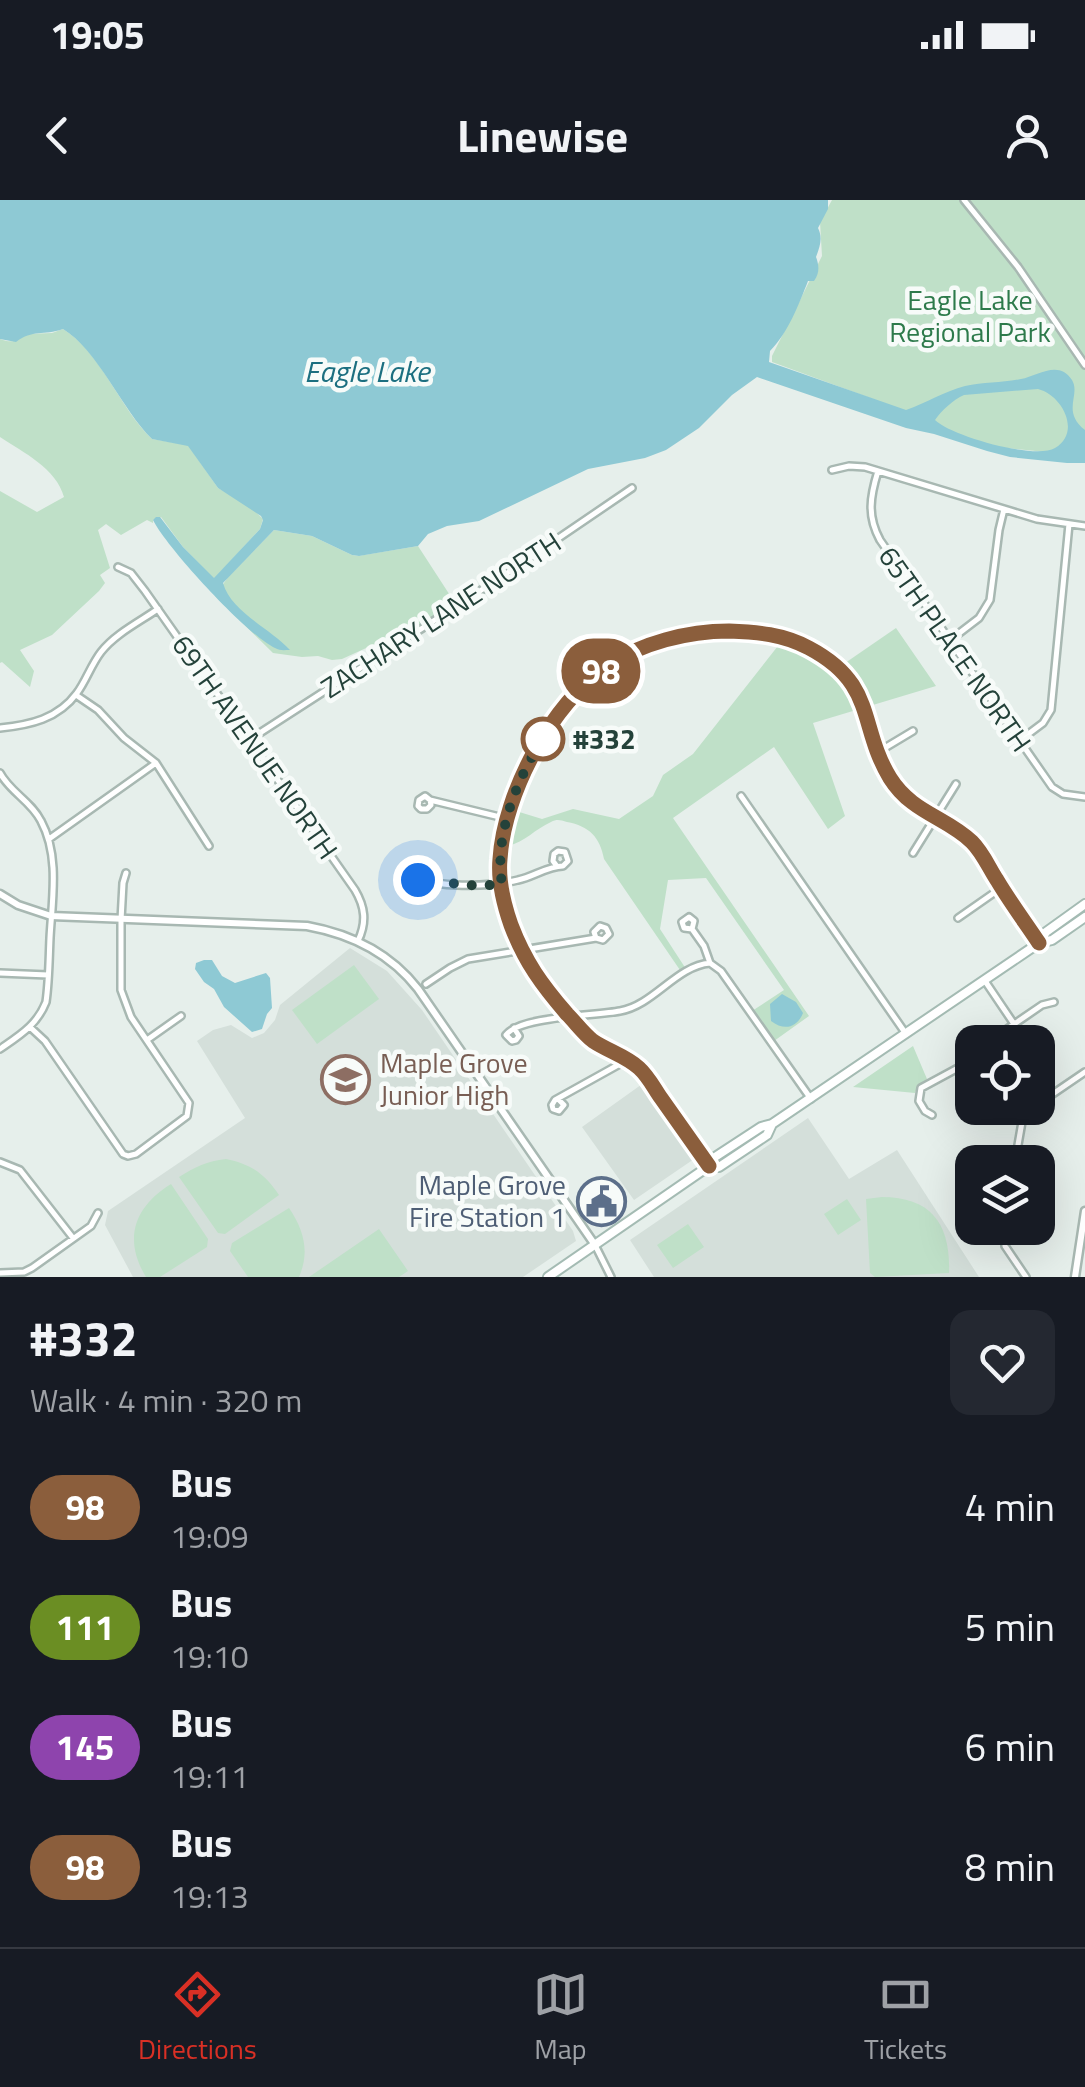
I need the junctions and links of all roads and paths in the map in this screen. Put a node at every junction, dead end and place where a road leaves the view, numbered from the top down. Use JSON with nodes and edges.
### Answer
{"nodes":[{"id":1,"x":964,"y":200,"type":"edge"},
{"id":2,"x":1085,"y":364,"type":"edge"},
{"id":3,"x":832,"y":470,"type":"dead end"},
{"id":4,"x":878,"y":471,"type":"junction"},
{"id":5,"x":632,"y":488,"type":"dead end"},
{"id":6,"x":1004,"y":509,"type":"junction"},
{"id":7,"x":1069,"y":524,"type":"junction"},
{"id":8,"x":1085,"y":526,"type":"edge"},
{"id":9,"x":118,"y":567,"type":"dead end"},
{"id":10,"x":158,"y":609,"type":"junction"},
{"id":11,"x":949,"y":641,"type":"junction"},
{"id":12,"x":76,"y":695,"type":"junction"},
{"id":13,"x":0,"y":728,"type":"edge"},
{"id":14,"x":913,"y":731,"type":"dead end"},
{"id":15,"x":248,"y":740,"type":"junction"},
{"id":16,"x":1019,"y":741,"type":"junction"},
{"id":17,"x":878,"y":752,"type":"junction"},
{"id":18,"x":156,"y":763,"type":"junction"},
{"id":19,"x":0,"y":773,"type":"edge"},
{"id":20,"x":956,"y":784,"type":"dead end"},
{"id":21,"x":742,"y":796,"type":"dead end"},
{"id":22,"x":1085,"y":797,"type":"edge"},
{"id":23,"x":430,"y":800,"type":"dead end"},
{"id":24,"x":508,"y":819,"type":"junction"},
{"id":25,"x":935,"y":819,"type":"junction"},
{"id":26,"x":49,"y":839,"type":"junction"},
{"id":27,"x":209,"y":846,"type":"dead end"},
{"id":28,"x":913,"y":853,"type":"dead end"},
{"id":29,"x":556,"y":865,"type":"dead end"},
{"id":30,"x":126,"y":872,"type":"dead end"},
{"id":31,"x":411,"y":880,"type":"dead end"},
{"id":32,"x":502,"y":884,"type":"junction"},
{"id":33,"x":1001,"y":888,"type":"junction"},
{"id":34,"x":0,"y":894,"type":"edge"},
{"id":35,"x":1085,"y":904,"type":"edge"},
{"id":36,"x":51,"y":916,"type":"junction"},
{"id":37,"x":1085,"y":916,"type":"edge"},
{"id":38,"x":958,"y":918,"type":"dead end"},
{"id":39,"x":121,"y":920,"type":"junction"},
{"id":40,"x":692,"y":929,"type":"dead end"},
{"id":41,"x":596,"y":938,"type":"dead end"},
{"id":42,"x":358,"y":940,"type":"junction"},
{"id":43,"x":1039,"y":943,"type":"junction"},
{"id":44,"x":522,"y":950,"type":"junction"},
{"id":45,"x":710,"y":962,"type":"junction"},
{"id":46,"x":0,"y":973,"type":"edge"},
{"id":47,"x":48,"y":975,"type":"junction"},
{"id":48,"x":984,"y":980,"type":"junction"},
{"id":49,"x":426,"y":984,"type":"dead end"},
{"id":50,"x":1054,"y":1002,"type":"dead end"},
{"id":51,"x":182,"y":1016,"type":"dead end"},
{"id":52,"x":570,"y":1017,"type":"junction"},
{"id":53,"x":1014,"y":1024,"type":"joint"},
{"id":54,"x":30,"y":1028,"type":"junction"},
{"id":55,"x":514,"y":1028,"type":"dead end"},
{"id":56,"x":906,"y":1034,"type":"junction"},
{"id":57,"x":146,"y":1040,"type":"junction"},
{"id":58,"x":0,"y":1049,"type":"edge"},
{"id":59,"x":627,"y":1060,"type":"junction"},
{"id":60,"x":955,"y":1070,"type":"edge"},
{"id":61,"x":1085,"y":1072,"type":"edge"},
{"id":62,"x":1055,"y":1092,"type":"edge"},
{"id":63,"x":558,"y":1099,"type":"dead end"},
{"id":64,"x":810,"y":1099,"type":"junction"},
{"id":65,"x":932,"y":1115,"type":"dead end"},
{"id":66,"x":0,"y":1162,"type":"edge"},
{"id":67,"x":709,"y":1166,"type":"junction"},
{"id":68,"x":1085,"y":1212,"type":"edge"},
{"id":69,"x":98,"y":1213,"type":"dead end"},
{"id":70,"x":73,"y":1238,"type":"junction"},
{"id":71,"x":1083,"y":1238,"type":"edge"},
{"id":72,"x":595,"y":1245,"type":"junction"},
{"id":73,"x":1005,"y":1245,"type":"edge"},
{"id":74,"x":0,"y":1273,"type":"edge"},
{"id":75,"x":25,"y":1275,"type":"edge"},
{"id":76,"x":548,"y":1277,"type":"edge"},
{"id":77,"x":611,"y":1277,"type":"edge"},
{"id":78,"x":1026,"y":1277,"type":"edge"},
{"id":79,"x":1075,"y":1277,"type":"edge"}],
"edges":[{"from":1,"to":2,"type":"street"},
{"from":3,"to":4,"type":"street"},
{"from":4,"to":6,"type":"street"},
{"from":4,"to":11,"type":"street","name":"65TH PLACE NORTH"},
{"from":5,"to":15,"type":"street","name":"ZACHARY LANE NORTH"},
{"from":6,"to":7,"type":"street"},
{"from":6,"to":11,"type":"street"},
{"from":7,"to":8,"type":"street"},
{"from":7,"to":16,"type":"street"},
{"from":9,"to":10,"type":"street","name":"69TH AVENUE NORTH"},
{"from":10,"to":12,"type":"street"},
{"from":10,"to":15,"type":"street","name":"69TH AVENUE NORTH"},
{"from":11,"to":16,"type":"street","name":"65TH PLACE NORTH"},
{"from":12,"to":13,"type":"street"},
{"from":12,"to":18,"type":"street"},
{"from":14,"to":17,"type":"street"},
{"from":15,"to":42,"type":"street","name":"69TH AVENUE NORTH"},
{"from":16,"to":22,"type":"street","name":"65TH PLACE NORTH"},
{"from":17,"to":24,"type":"street"},
{"from":17,"to":25,"type":"street"},
{"from":18,"to":26,"type":"street"},
{"from":18,"to":27,"type":"street"},
{"from":19,"to":26,"type":"street"},
{"from":20,"to":25,"type":"street"},
{"from":21,"to":56,"type":"street"},
{"from":23,"to":24,"type":"street"},
{"from":24,"to":32,"type":"street"},
{"from":25,"to":28,"type":"street"},
{"from":25,"to":33,"type":"street"},
{"from":26,"to":36,"type":"street"},
{"from":29,"to":32,"type":"street"},
{"from":30,"to":39,"type":"street"},
{"from":31,"to":32,"type":"street"},
{"from":32,"to":44,"type":"street"},
{"from":33,"to":38,"type":"street"},
{"from":33,"to":43,"type":"street"},
{"from":34,"to":36,"type":"street"},
{"from":35,"to":43,"type":"main road"},
{"from":36,"to":39,"type":"street"},
{"from":36,"to":47,"type":"street"},
{"from":37,"to":43,"type":"main road"},
{"from":39,"to":42,"type":"street"},
{"from":39,"to":57,"type":"street"},
{"from":40,"to":45,"type":"street"},
{"from":41,"to":44,"type":"street"},
{"from":42,"to":72,"type":"street"},
{"from":43,"to":48,"type":"main road"},
{"from":44,"to":49,"type":"street"},
{"from":44,"to":52,"type":"street"},
{"from":45,"to":52,"type":"street"},
{"from":45,"to":64,"type":"street"},
{"from":46,"to":47,"type":"street"},
{"from":47,"to":54,"type":"street"},
{"from":48,"to":53,"type":"street"},
{"from":48,"to":56,"type":"main road"},
{"from":50,"to":53,"type":"street"},
{"from":51,"to":57,"type":"street"},
{"from":52,"to":55,"type":"street"},
{"from":52,"to":59,"type":"street"},
{"from":54,"to":57,"type":"street"},
{"from":54,"to":58,"type":"street"},
{"from":56,"to":64,"type":"main road"},
{"from":59,"to":63,"type":"street"},
{"from":59,"to":67,"type":"street"},
{"from":60,"to":65,"type":"street"},
{"from":61,"to":62,"type":"street"},
{"from":64,"to":67,"type":"main road"},
{"from":66,"to":70,"type":"street"},
{"from":67,"to":72,"type":"main road"},
{"from":68,"to":71,"type":"street"},
{"from":69,"to":70,"type":"street"},
{"from":70,"to":75,"type":"street"},
{"from":71,"to":79,"type":"street"},
{"from":72,"to":76,"type":"main road"},
{"from":72,"to":77,"type":"street"},
{"from":73,"to":78,"type":"street"},
{"from":74,"to":75,"type":"street"}]}
